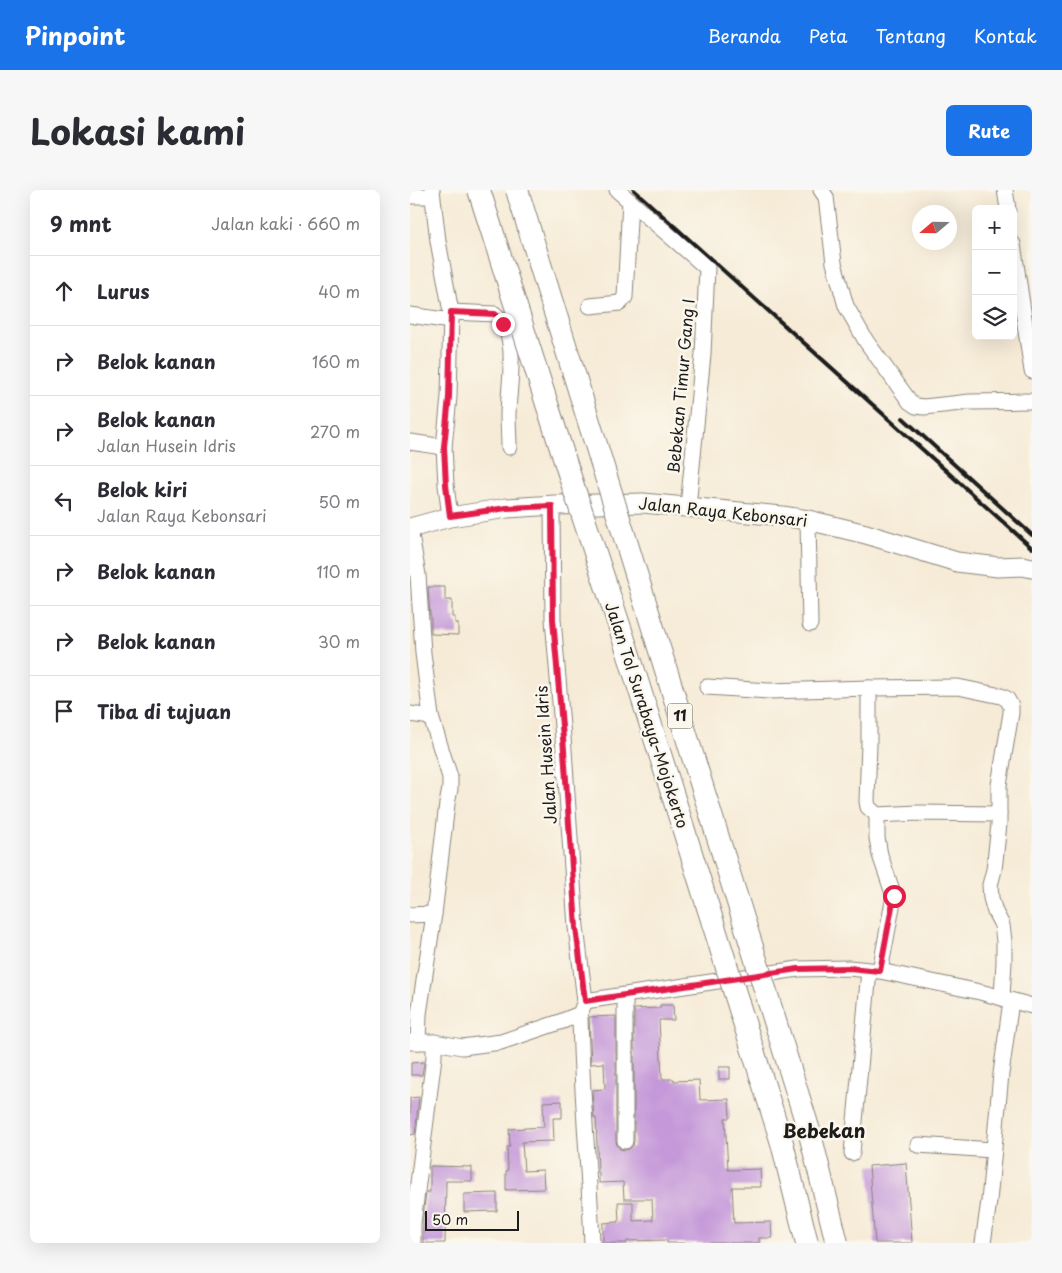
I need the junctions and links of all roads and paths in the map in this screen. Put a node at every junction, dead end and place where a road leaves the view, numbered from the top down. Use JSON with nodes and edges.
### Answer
{"nodes":[{"id":1,"x":480,"y":190,"type":"edge"},
{"id":2,"x":518,"y":190,"type":"edge"},
{"id":3,"x":617,"y":190,"type":"edge"},
{"id":4,"x":822,"y":190,"type":"edge"},
{"id":5,"x":1005,"y":190,"type":"edge"},
{"id":6,"x":432,"y":193,"type":"edge"},
{"id":7,"x":410,"y":196,"type":"edge"},
{"id":8,"x":630,"y":201,"type":"junction"},
{"id":9,"x":1007,"y":205,"type":"edge"},
{"id":10,"x":1014,"y":250,"type":"edge"},
{"id":11,"x":590,"y":306,"type":"dead end"},
{"id":12,"x":410,"y":315,"type":"edge"},
{"id":13,"x":451,"y":317,"type":"junction"},
{"id":14,"x":1032,"y":371,"type":"edge"},
{"id":15,"x":1032,"y":401,"type":"edge"},
{"id":16,"x":410,"y":442,"type":"edge"},
{"id":17,"x":444,"y":447,"type":"junction"},
{"id":18,"x":509,"y":447,"type":"dead end"},
{"id":19,"x":552,"y":506,"type":"junction"},
{"id":20,"x":688,"y":507,"type":"junction"},
{"id":21,"x":450,"y":516,"type":"junction"},
{"id":22,"x":808,"y":520,"type":"junction"},
{"id":23,"x":410,"y":529,"type":"edge"},
{"id":24,"x":1032,"y":568,"type":"edge"},
{"id":25,"x":810,"y":624,"type":"dead end"},
{"id":26,"x":708,"y":687,"type":"dead end"},
{"id":27,"x":869,"y":688,"type":"junction"},
{"id":28,"x":410,"y":714,"type":"edge"},
{"id":29,"x":431,"y":717,"type":"junction"},
{"id":30,"x":999,"y":814,"type":"junction"},
{"id":31,"x":877,"y":815,"type":"junction"},
{"id":32,"x":434,"y":914,"type":"junction"},
{"id":33,"x":410,"y":915,"type":"edge"},
{"id":34,"x":874,"y":971,"type":"junction"},
{"id":35,"x":625,"y":996,"type":"junction"},
{"id":36,"x":1006,"y":999,"type":"junction"},
{"id":37,"x":1032,"y":1006,"type":"edge"},
{"id":38,"x":582,"y":1008,"type":"junction"},
{"id":39,"x":414,"y":1042,"type":"edge"},
{"id":40,"x":434,"y":1042,"type":"junction"},
{"id":41,"x":625,"y":1141,"type":"dead end"},
{"id":42,"x":918,"y":1145,"type":"dead end"},
{"id":43,"x":993,"y":1150,"type":"junction"},
{"id":44,"x":852,"y":1152,"type":"dead end"},
{"id":45,"x":413,"y":1243,"type":"edge"},
{"id":46,"x":592,"y":1243,"type":"edge"},
{"id":47,"x":807,"y":1243,"type":"edge"},
{"id":48,"x":837,"y":1243,"type":"edge"},
{"id":49,"x":983,"y":1243,"type":"edge"}],
"edges":[{"from":1,"to":47,"type":"highway","name":"Jalan Tol Surabaya–Mojokerto","number":"11","bridge":true},
{"from":2,"to":48,"type":"highway","name":"Jalan Tol Surabaya–Mojokerto","number":"11","bridge":true},
{"from":3,"to":8,"type":"street"},
{"from":4,"to":15,"type":"street"},
{"from":5,"to":9,"type":"street"},
{"from":6,"to":7,"type":"street"},
{"from":6,"to":13,"type":"street"},
{"from":8,"to":11,"type":"street"},
{"from":8,"to":20,"type":"street","name":"Bebekan Timur Gang I"},
{"from":10,"to":14,"type":"street"},
{"from":12,"to":13,"type":"street"},
{"from":13,"to":17,"type":"street"},
{"from":13,"to":18,"type":"street"},
{"from":16,"to":17,"type":"street"},
{"from":17,"to":21,"type":"street"},
{"from":19,"to":20,"type":"main road","name":"Jalan Raya Kebonsari"},
{"from":19,"to":21,"type":"main road","name":"Jalan Raya Kebonsari"},
{"from":19,"to":38,"type":"street","name":"Jalan Husein Idris"},
{"from":20,"to":22,"type":"main road","name":"Jalan Raya Kebonsari"},
{"from":21,"to":23,"type":"main road","name":"Jalan Raya Kebonsari"},
{"from":22,"to":24,"type":"main road","name":"Jalan Raya Kebonsari"},
{"from":22,"to":25,"type":"street"},
{"from":23,"to":29,"type":"street"},
{"from":26,"to":27,"type":"street"},
{"from":27,"to":30,"type":"street"},
{"from":27,"to":31,"type":"street"},
{"from":28,"to":29,"type":"street"},
{"from":29,"to":32,"type":"street"},
{"from":30,"to":31,"type":"street"},
{"from":30,"to":36,"type":"street"},
{"from":31,"to":34,"type":"street"},
{"from":32,"to":33,"type":"street"},
{"from":32,"to":39,"type":"street"},
{"from":34,"to":35,"type":"street"},
{"from":34,"to":36,"type":"street"},
{"from":34,"to":44,"type":"street"},
{"from":35,"to":38,"type":"street"},
{"from":35,"to":41,"type":"street"},
{"from":36,"to":37,"type":"street"},
{"from":36,"to":43,"type":"street"},
{"from":38,"to":40,"type":"street"},
{"from":38,"to":46,"type":"street","name":"Jalan Husein Idris"},
{"from":39,"to":40,"type":"street"},
{"from":40,"to":45,"type":"street"},
{"from":42,"to":43,"type":"street"},
{"from":43,"to":49,"type":"street"}]}
